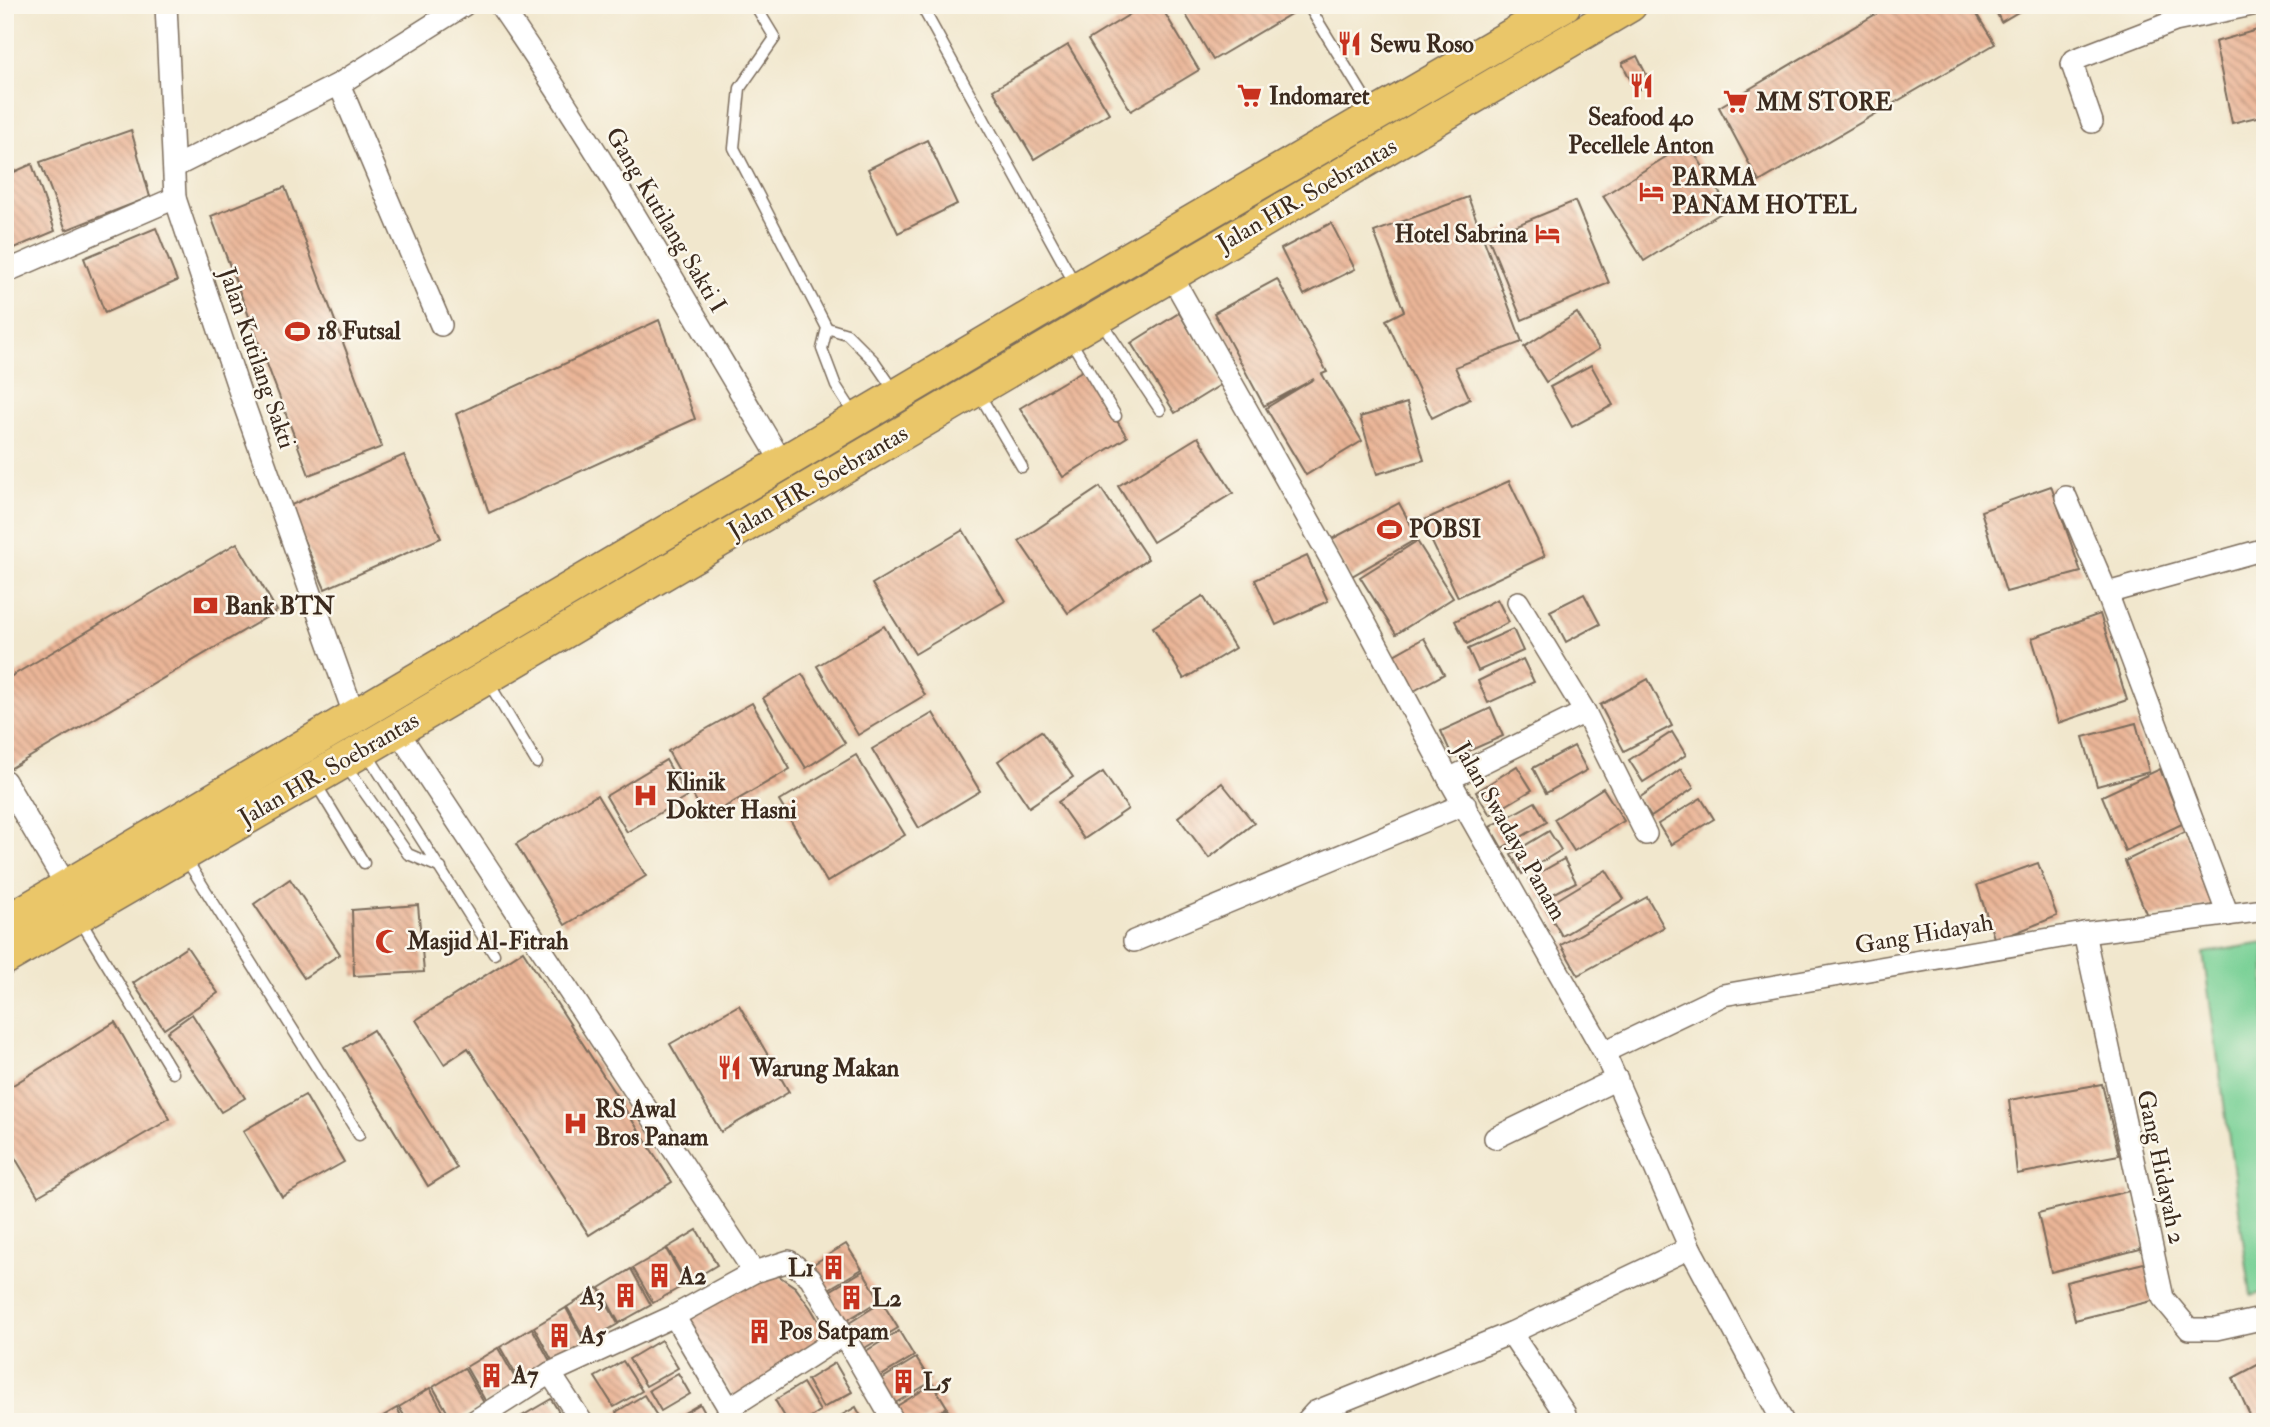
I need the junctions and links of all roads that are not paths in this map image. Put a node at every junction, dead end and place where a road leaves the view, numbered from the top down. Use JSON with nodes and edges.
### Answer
{"nodes":[{"id":1,"x":464,"y":5,"type":"edge"},
{"id":2,"x":500,"y":5,"type":"edge"},
{"id":3,"x":755,"y":5,"type":"edge"},
{"id":4,"x":921,"y":5,"type":"edge"},
{"id":5,"x":1308,"y":5,"type":"edge"},
{"id":6,"x":1564,"y":5,"type":"edge"},
{"id":7,"x":1630,"y":5,"type":"edge"},
{"id":8,"x":2252,"y":5,"type":"edge"},
{"id":9,"x":169,"y":6,"type":"edge"},
{"id":10,"x":1589,"y":16,"type":"edge"},
{"id":11,"x":339,"y":84,"type":"junction"},
{"id":12,"x":1376,"y":116,"type":"junction"},
{"id":13,"x":2092,"y":122,"type":"dead end"},
{"id":14,"x":174,"y":167,"type":"junction"},
{"id":15,"x":175,"y":198,"type":"junction"},
{"id":16,"x":5,"y":272,"type":"edge"},
{"id":17,"x":1171,"y":275,"type":"junction"},
{"id":18,"x":1077,"y":289,"type":"junction"},
{"id":19,"x":1098,"y":318,"type":"junction"},
{"id":20,"x":441,"y":325,"type":"dead end"},
{"id":21,"x":827,"y":328,"type":"junction"},
{"id":22,"x":1068,"y":335,"type":"junction"},
{"id":23,"x":976,"y":389,"type":"junction"},
{"id":24,"x":897,"y":396,"type":"junction"},
{"id":25,"x":1160,"y":411,"type":"dead end"},
{"id":26,"x":1116,"y":416,"type":"dead end"},
{"id":27,"x":857,"y":420,"type":"junction"},
{"id":28,"x":783,"y":464,"type":"junction"},
{"id":29,"x":1022,"y":467,"type":"dead end"},
{"id":30,"x":2066,"y":497,"type":"dead end"},
{"id":31,"x":2265,"y":550,"type":"edge"},
{"id":32,"x":584,"y":581,"type":"junction"},
{"id":33,"x":2107,"y":593,"type":"junction"},
{"id":34,"x":1518,"y":602,"type":"dead end"},
{"id":35,"x":602,"y":609,"type":"junction"},
{"id":36,"x":485,"y":678,"type":"junction"},
{"id":37,"x":1585,"y":712,"type":"junction"},
{"id":38,"x":355,"y":716,"type":"junction"},
{"id":39,"x":397,"y":730,"type":"junction"},
{"id":40,"x":354,"y":755,"type":"junction"},
{"id":41,"x":537,"y":763,"type":"dead end"},
{"id":42,"x":313,"y":778,"type":"junction"},
{"id":43,"x":1449,"y":779,"type":"junction"},
{"id":44,"x":5,"y":781,"type":"edge"},
{"id":45,"x":1465,"y":804,"type":"junction"},
{"id":46,"x":1646,"y":834,"type":"dead end"},
{"id":47,"x":183,"y":853,"type":"junction"},
{"id":48,"x":364,"y":863,"type":"dead end"},
{"id":49,"x":441,"y":868,"type":"junction"},
{"id":50,"x":72,"y":901,"type":"junction"},
{"id":51,"x":2265,"y":910,"type":"edge"},
{"id":52,"x":2228,"y":915,"type":"junction"},
{"id":53,"x":5,"y":923,"type":"edge"},
{"id":54,"x":2084,"y":933,"type":"junction"},
{"id":55,"x":1134,"y":941,"type":"dead end"},
{"id":56,"x":494,"y":954,"type":"dead end"},
{"id":57,"x":5,"y":958,"type":"edge"},
{"id":58,"x":1604,"y":1052,"type":"junction"},
{"id":59,"x":173,"y":1073,"type":"dead end"},
{"id":60,"x":1617,"y":1079,"type":"junction"},
{"id":61,"x":359,"y":1135,"type":"dead end"},
{"id":62,"x":1495,"y":1138,"type":"dead end"},
{"id":63,"x":1690,"y":1248,"type":"junction"},
{"id":64,"x":754,"y":1272,"type":"junction"},
{"id":65,"x":674,"y":1316,"type":"junction"},
{"id":66,"x":2265,"y":1318,"type":"edge"},
{"id":67,"x":1511,"y":1333,"type":"junction"},
{"id":68,"x":843,"y":1335,"type":"junction"},
{"id":69,"x":550,"y":1373,"type":"junction"},
{"id":70,"x":732,"y":1415,"type":"edge"},
{"id":71,"x":1562,"y":1419,"type":"edge"},
{"id":72,"x":1777,"y":1420,"type":"edge"},
{"id":73,"x":473,"y":1422,"type":"edge"},
{"id":74,"x":582,"y":1422,"type":"edge"},
{"id":75,"x":894,"y":1422,"type":"edge"},
{"id":76,"x":1306,"y":1422,"type":"edge"}],
"edges":[{"from":1,"to":11,"type":"street"},
{"from":2,"to":28,"type":"street","name":"Gang Kutilang Sakti I"},
{"from":3,"to":21,"type":"lane"},
{"from":4,"to":18,"type":"lane"},
{"from":5,"to":12,"type":"lane"},
{"from":6,"to":12,"type":"main road","name":"Jalan HR. Soebrantas"},
{"from":7,"to":10,"type":"main road","name":"Jalan HR. Soebrantas"},
{"from":8,"to":13,"type":"street"},
{"from":9,"to":14,"type":"street","name":"Jalan Kutilang Sakti"},
{"from":10,"to":17,"type":"main road","name":"Jalan HR. Soebrantas"},
{"from":11,"to":14,"type":"street"},
{"from":11,"to":20,"type":"street"},
{"from":12,"to":18,"type":"main road","name":"Jalan HR. Soebrantas"},
{"from":14,"to":15,"type":"street","name":"Jalan Kutilang Sakti"},
{"from":15,"to":16,"type":"street"},
{"from":15,"to":38,"type":"street","name":"Jalan Kutilang Sakti"},
{"from":17,"to":19,"type":"main road","name":"Jalan HR. Soebrantas"},
{"from":17,"to":43,"type":"street","name":"Jalan Swadaya Panam"},
{"from":18,"to":24,"type":"main road","name":"Jalan HR. Soebrantas"},
{"from":19,"to":22,"type":"main road","name":"Jalan HR. Soebrantas"},
{"from":19,"to":25,"type":"lane"},
{"from":21,"to":24,"type":"lane"},
{"from":21,"to":27,"type":"lane"},
{"from":22,"to":23,"type":"main road","name":"Jalan HR. Soebrantas"},
{"from":22,"to":26,"type":"lane"},
{"from":23,"to":29,"type":"lane"},
{"from":23,"to":35,"type":"main road","name":"Jalan HR. Soebrantas"},
{"from":24,"to":27,"type":"main road","name":"Jalan HR. Soebrantas"},
{"from":27,"to":28,"type":"main road","name":"Jalan HR. Soebrantas"},
{"from":28,"to":32,"type":"main road","name":"Jalan HR. Soebrantas"},
{"from":30,"to":33,"type":"street"},
{"from":31,"to":33,"type":"street"},
{"from":32,"to":35,"type":"main road"},
{"from":32,"to":38,"type":"main road","name":"Jalan HR. Soebrantas"},
{"from":33,"to":52,"type":"street"},
{"from":34,"to":37,"type":"street"},
{"from":35,"to":36,"type":"main road","name":"Jalan HR. Soebrantas"},
{"from":36,"to":39,"type":"main road","name":"Jalan HR. Soebrantas"},
{"from":36,"to":41,"type":"lane"},
{"from":37,"to":43,"type":"street"},
{"from":37,"to":46,"type":"street"},
{"from":38,"to":50,"type":"main road","name":"Jalan HR. Soebrantas"},
{"from":39,"to":40,"type":"main road","name":"Jalan HR. Soebrantas"},
{"from":39,"to":64,"type":"street"},
{"from":40,"to":42,"type":"main road","name":"Jalan HR. Soebrantas"},
{"from":40,"to":49,"type":"lane"},
{"from":40,"to":49,"type":"lane"},
{"from":42,"to":47,"type":"main road","name":"Jalan HR. Soebrantas"},
{"from":42,"to":48,"type":"lane"},
{"from":43,"to":45,"type":"street","name":"Jalan Swadaya Panam"},
{"from":44,"to":50,"type":"street"},
{"from":45,"to":55,"type":"street"},
{"from":45,"to":58,"type":"street","name":"Jalan Swadaya Panam"},
{"from":47,"to":50,"type":"main road","name":"Jalan HR. Soebrantas"},
{"from":47,"to":61,"type":"lane"},
{"from":49,"to":56,"type":"lane"},
{"from":50,"to":53,"type":"main road","name":"Jalan HR. Soebrantas"},
{"from":50,"to":57,"type":"main road","name":"Jalan HR. Soebrantas"},
{"from":50,"to":59,"type":"lane"},
{"from":51,"to":52,"type":"street","name":"Gang Hidayah"},
{"from":52,"to":54,"type":"street","name":"Gang Hidayah"},
{"from":54,"to":58,"type":"street","name":"Gang Hidayah"},
{"from":54,"to":66,"type":"street","name":"Gang Hidayah 2"},
{"from":58,"to":60,"type":"street","name":"Jalan Swadaya Panam"},
{"from":60,"to":62,"type":"street"},
{"from":60,"to":63,"type":"street","name":"Jalan Swadaya Panam"},
{"from":63,"to":67,"type":"street"},
{"from":63,"to":72,"type":"street","name":"Jalan Swadaya Panam"},
{"from":64,"to":65,"type":"street"},
{"from":64,"to":68,"type":"street"},
{"from":65,"to":69,"type":"street"},
{"from":65,"to":70,"type":"street"},
{"from":67,"to":71,"type":"street"},
{"from":67,"to":76,"type":"street"},
{"from":68,"to":70,"type":"street"},
{"from":68,"to":75,"type":"street"},
{"from":69,"to":73,"type":"street"},
{"from":69,"to":74,"type":"street"}]}
